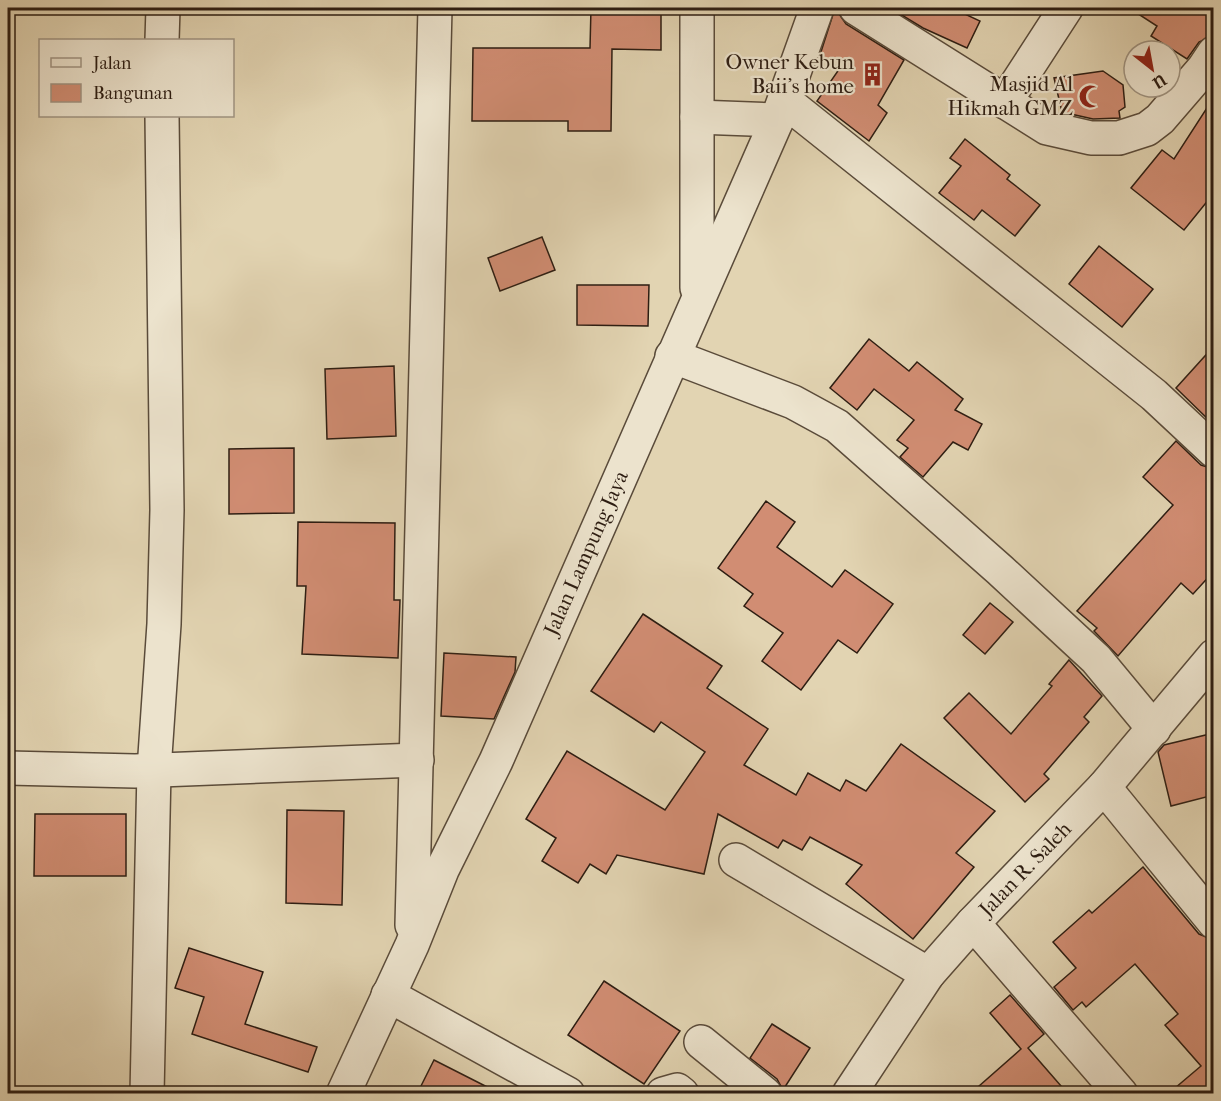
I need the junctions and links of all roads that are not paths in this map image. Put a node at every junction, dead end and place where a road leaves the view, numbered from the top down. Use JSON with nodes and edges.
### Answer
{"nodes":[{"id":1,"x":163,"y":8,"type":"edge"},
{"id":2,"x":435,"y":8,"type":"edge"},
{"id":3,"x":697,"y":8,"type":"edge"},
{"id":4,"x":817,"y":8,"type":"edge"},
{"id":5,"x":856,"y":8,"type":"edge"},
{"id":6,"x":1066,"y":8,"type":"edge"},
{"id":7,"x":162,"y":39,"type":"edge"},
{"id":8,"x":1214,"y":53,"type":"edge"},
{"id":9,"x":1005,"y":102,"type":"junction"},
{"id":10,"x":781,"y":111,"type":"junction"},
{"id":11,"x":162,"y":117,"type":"edge"},
{"id":12,"x":697,"y":117,"type":"junction"},
{"id":13,"x":698,"y":299,"type":"junction"},
{"id":14,"x":672,"y":356,"type":"junction"},
{"id":15,"x":1214,"y":451,"type":"edge"},
{"id":16,"x":1214,"y":656,"type":"edge"},
{"id":17,"x":1154,"y":729,"type":"junction"},
{"id":18,"x":417,"y":760,"type":"junction"},
{"id":19,"x":8,"y":768,"type":"edge"},
{"id":20,"x":154,"y":770,"type":"junction"},
{"id":21,"x":1104,"y":787,"type":"junction"},
{"id":22,"x":736,"y":860,"type":"dead end"},
{"id":23,"x":1214,"y":922,"type":"edge"},
{"id":24,"x":973,"y":923,"type":"junction"},
{"id":25,"x":412,"y":945,"type":"junction"},
{"id":26,"x":928,"y":974,"type":"junction"},
{"id":27,"x":388,"y":995,"type":"junction"},
{"id":28,"x":701,"y":1042,"type":"dead end"},
{"id":29,"x":147,"y":1094,"type":"edge"},
{"id":30,"x":343,"y":1094,"type":"edge"},
{"id":31,"x":568,"y":1094,"type":"edge"},
{"id":32,"x":663,"y":1094,"type":"edge"},
{"id":33,"x":682,"y":1094,"type":"edge"},
{"id":34,"x":765,"y":1094,"type":"edge"},
{"id":35,"x":849,"y":1094,"type":"edge"},
{"id":36,"x":1121,"y":1094,"type":"edge"}],
"edges":[{"from":1,"to":7,"type":"street"},
{"from":2,"to":18,"type":"street"},
{"from":3,"to":12,"type":"street"},
{"from":4,"to":10,"type":"street","name":"Jalan Lampung Jaya"},
{"from":5,"to":9,"type":"street"},
{"from":6,"to":9,"type":"street"},
{"from":8,"to":9,"type":"street"},
{"from":10,"to":12,"type":"street"},
{"from":10,"to":13,"type":"street","name":"Jalan Lampung Jaya"},
{"from":10,"to":15,"type":"street"},
{"from":11,"to":20,"type":"street"},
{"from":12,"to":13,"type":"street"},
{"from":13,"to":14,"type":"street","name":"Jalan Lampung Jaya"},
{"from":14,"to":17,"type":"street"},
{"from":14,"to":25,"type":"street","name":"Jalan Lampung Jaya"},
{"from":16,"to":17,"type":"street","name":"Jalan R. Saleh"},
{"from":17,"to":21,"type":"street","name":"Jalan R. Saleh"},
{"from":18,"to":20,"type":"street"},
{"from":18,"to":25,"type":"street"},
{"from":19,"to":20,"type":"street"},
{"from":20,"to":29,"type":"street"},
{"from":21,"to":23,"type":"street"},
{"from":21,"to":24,"type":"street","name":"Jalan R. Saleh"},
{"from":22,"to":26,"type":"street"},
{"from":24,"to":26,"type":"street","name":"Jalan R. Saleh"},
{"from":24,"to":36,"type":"street"},
{"from":25,"to":27,"type":"street","name":"Jalan Lampung Jaya"},
{"from":26,"to":35,"type":"street","name":"Jalan R. Saleh"},
{"from":27,"to":30,"type":"street","name":"Jalan Lampung Jaya"},
{"from":27,"to":31,"type":"street"},
{"from":28,"to":34,"type":"street"},
{"from":32,"to":33,"type":"street"}]}
